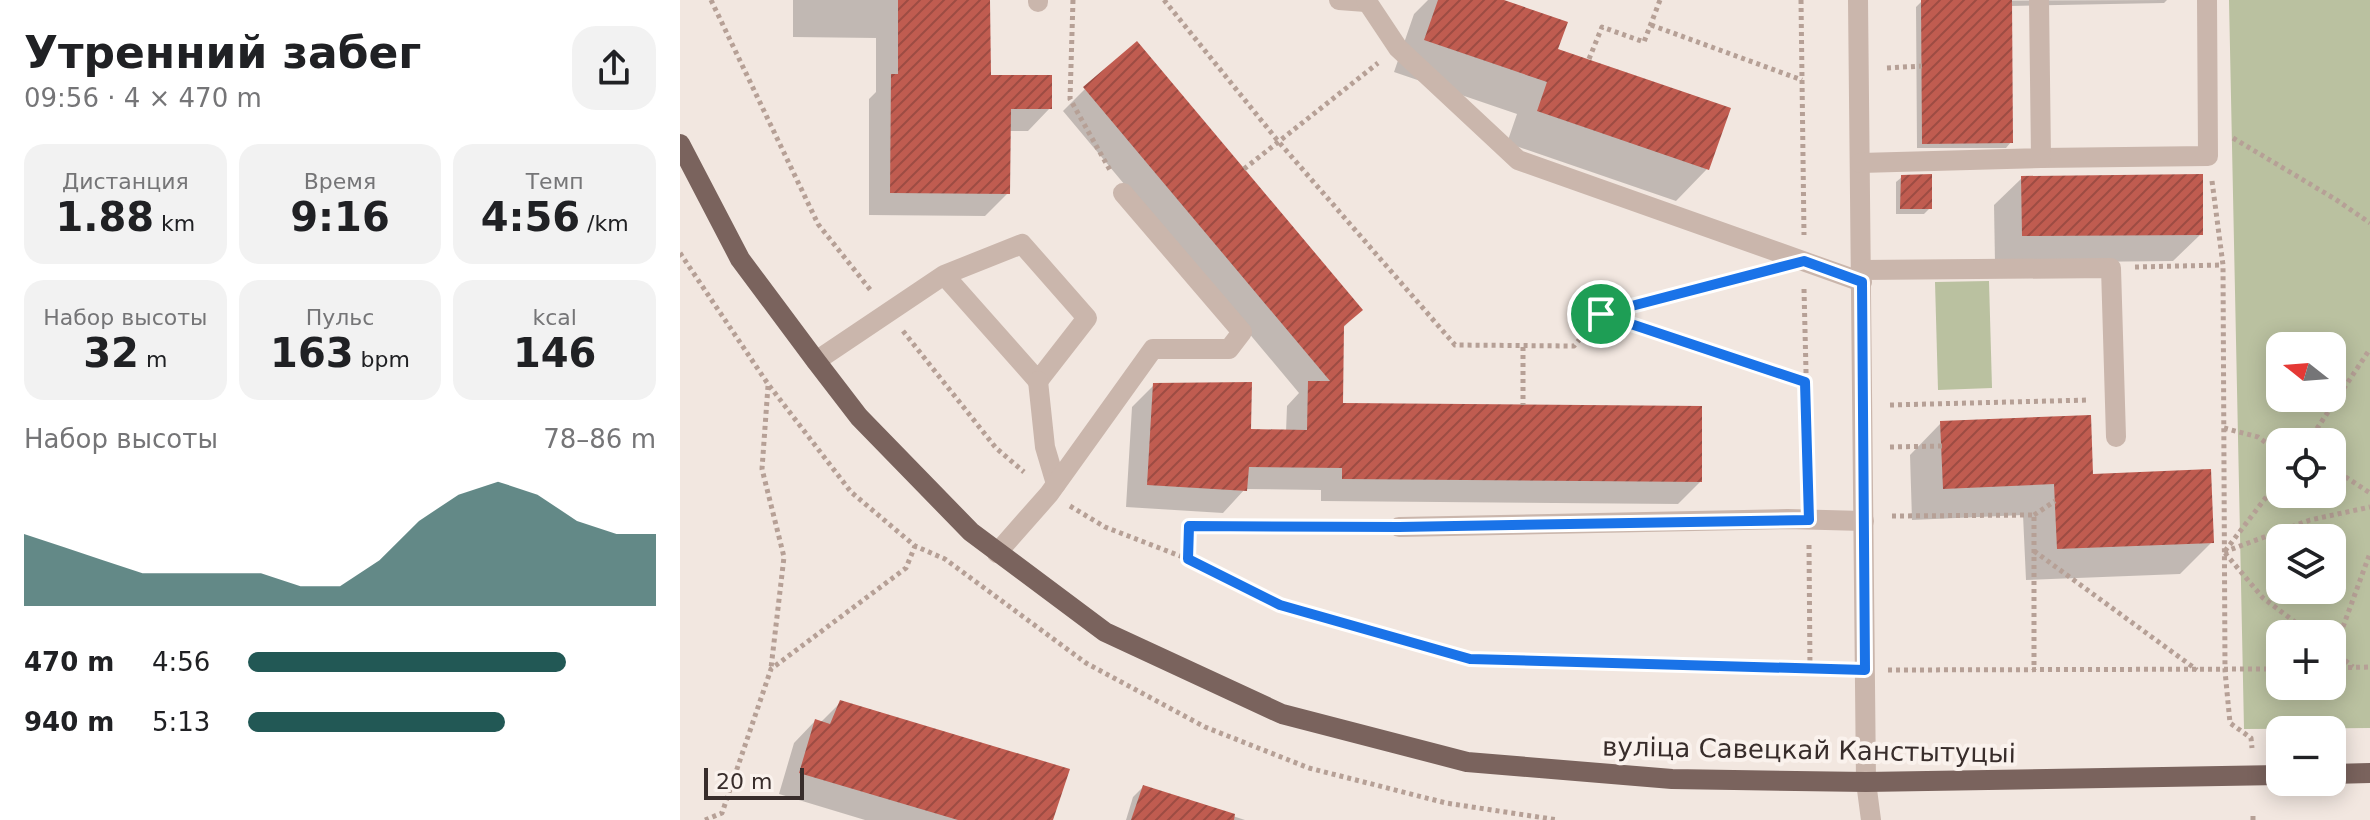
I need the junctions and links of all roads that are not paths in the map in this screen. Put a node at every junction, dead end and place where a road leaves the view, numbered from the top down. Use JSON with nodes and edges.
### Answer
{"nodes":[{"id":1,"x":1339,"y":0,"type":"edge"},
{"id":2,"x":1858,"y":0,"type":"edge"},
{"id":3,"x":2039,"y":0,"type":"edge"},
{"id":4,"x":2207,"y":0,"type":"edge"},
{"id":5,"x":1366,"y":1,"type":"edge"},
{"id":6,"x":680,"y":144,"type":"edge"},
{"id":7,"x":2041,"y":158,"type":"junction"},
{"id":8,"x":1860,"y":163,"type":"junction"},
{"id":9,"x":1123,"y":193,"type":"road end"},
{"id":10,"x":944,"y":275,"type":"junction"},
{"id":11,"x":1861,"y":276,"type":"junction"},
{"id":12,"x":816,"y":361,"type":"junction"},
{"id":13,"x":1038,"y":381,"type":"junction"},
{"id":14,"x":2116,"y":437,"type":"dead end"},
{"id":15,"x":1052,"y":489,"type":"junction"},
{"id":16,"x":1864,"y":521,"type":"junction"},
{"id":17,"x":1399,"y":527,"type":"road end"},
{"id":18,"x":997,"y":553,"type":"junction"},
{"id":19,"x":2370,"y":773,"type":"edge"},
{"id":20,"x":2346,"y":774,"type":"edge"},
{"id":21,"x":2266,"y":775,"type":"edge"},
{"id":22,"x":1866,"y":782,"type":"junction"},
{"id":23,"x":1871,"y":820,"type":"edge"}],
"edges":[{"from":1,"to":5,"type":"street"},
{"from":2,"to":8,"type":"street"},
{"from":3,"to":7,"type":"street"},
{"from":4,"to":7,"type":"street"},
{"from":5,"to":11,"type":"street"},
{"from":6,"to":12,"type":"main road","name":"вуліца Савецкай Канстытуцыі"},
{"from":7,"to":8,"type":"street"},
{"from":8,"to":11,"type":"street"},
{"from":9,"to":15,"type":"street"},
{"from":10,"to":12,"type":"street"},
{"from":10,"to":13,"type":"street"},
{"from":10,"to":13,"type":"street"},
{"from":11,"to":14,"type":"street"},
{"from":11,"to":16,"type":"street"},
{"from":12,"to":18,"type":"main road","name":"вуліца Савецкай Канстытуцыі"},
{"from":13,"to":15,"type":"street"},
{"from":15,"to":18,"type":"street"},
{"from":16,"to":17,"type":"street"},
{"from":16,"to":22,"type":"street"},
{"from":18,"to":22,"type":"main road","name":"вуліца Савецкай Канстытуцыі"},
{"from":19,"to":20,"type":"main road"},
{"from":21,"to":22,"type":"main road","name":"вуліца Савецкай Канстытуцыі"},
{"from":22,"to":23,"type":"street"}]}
